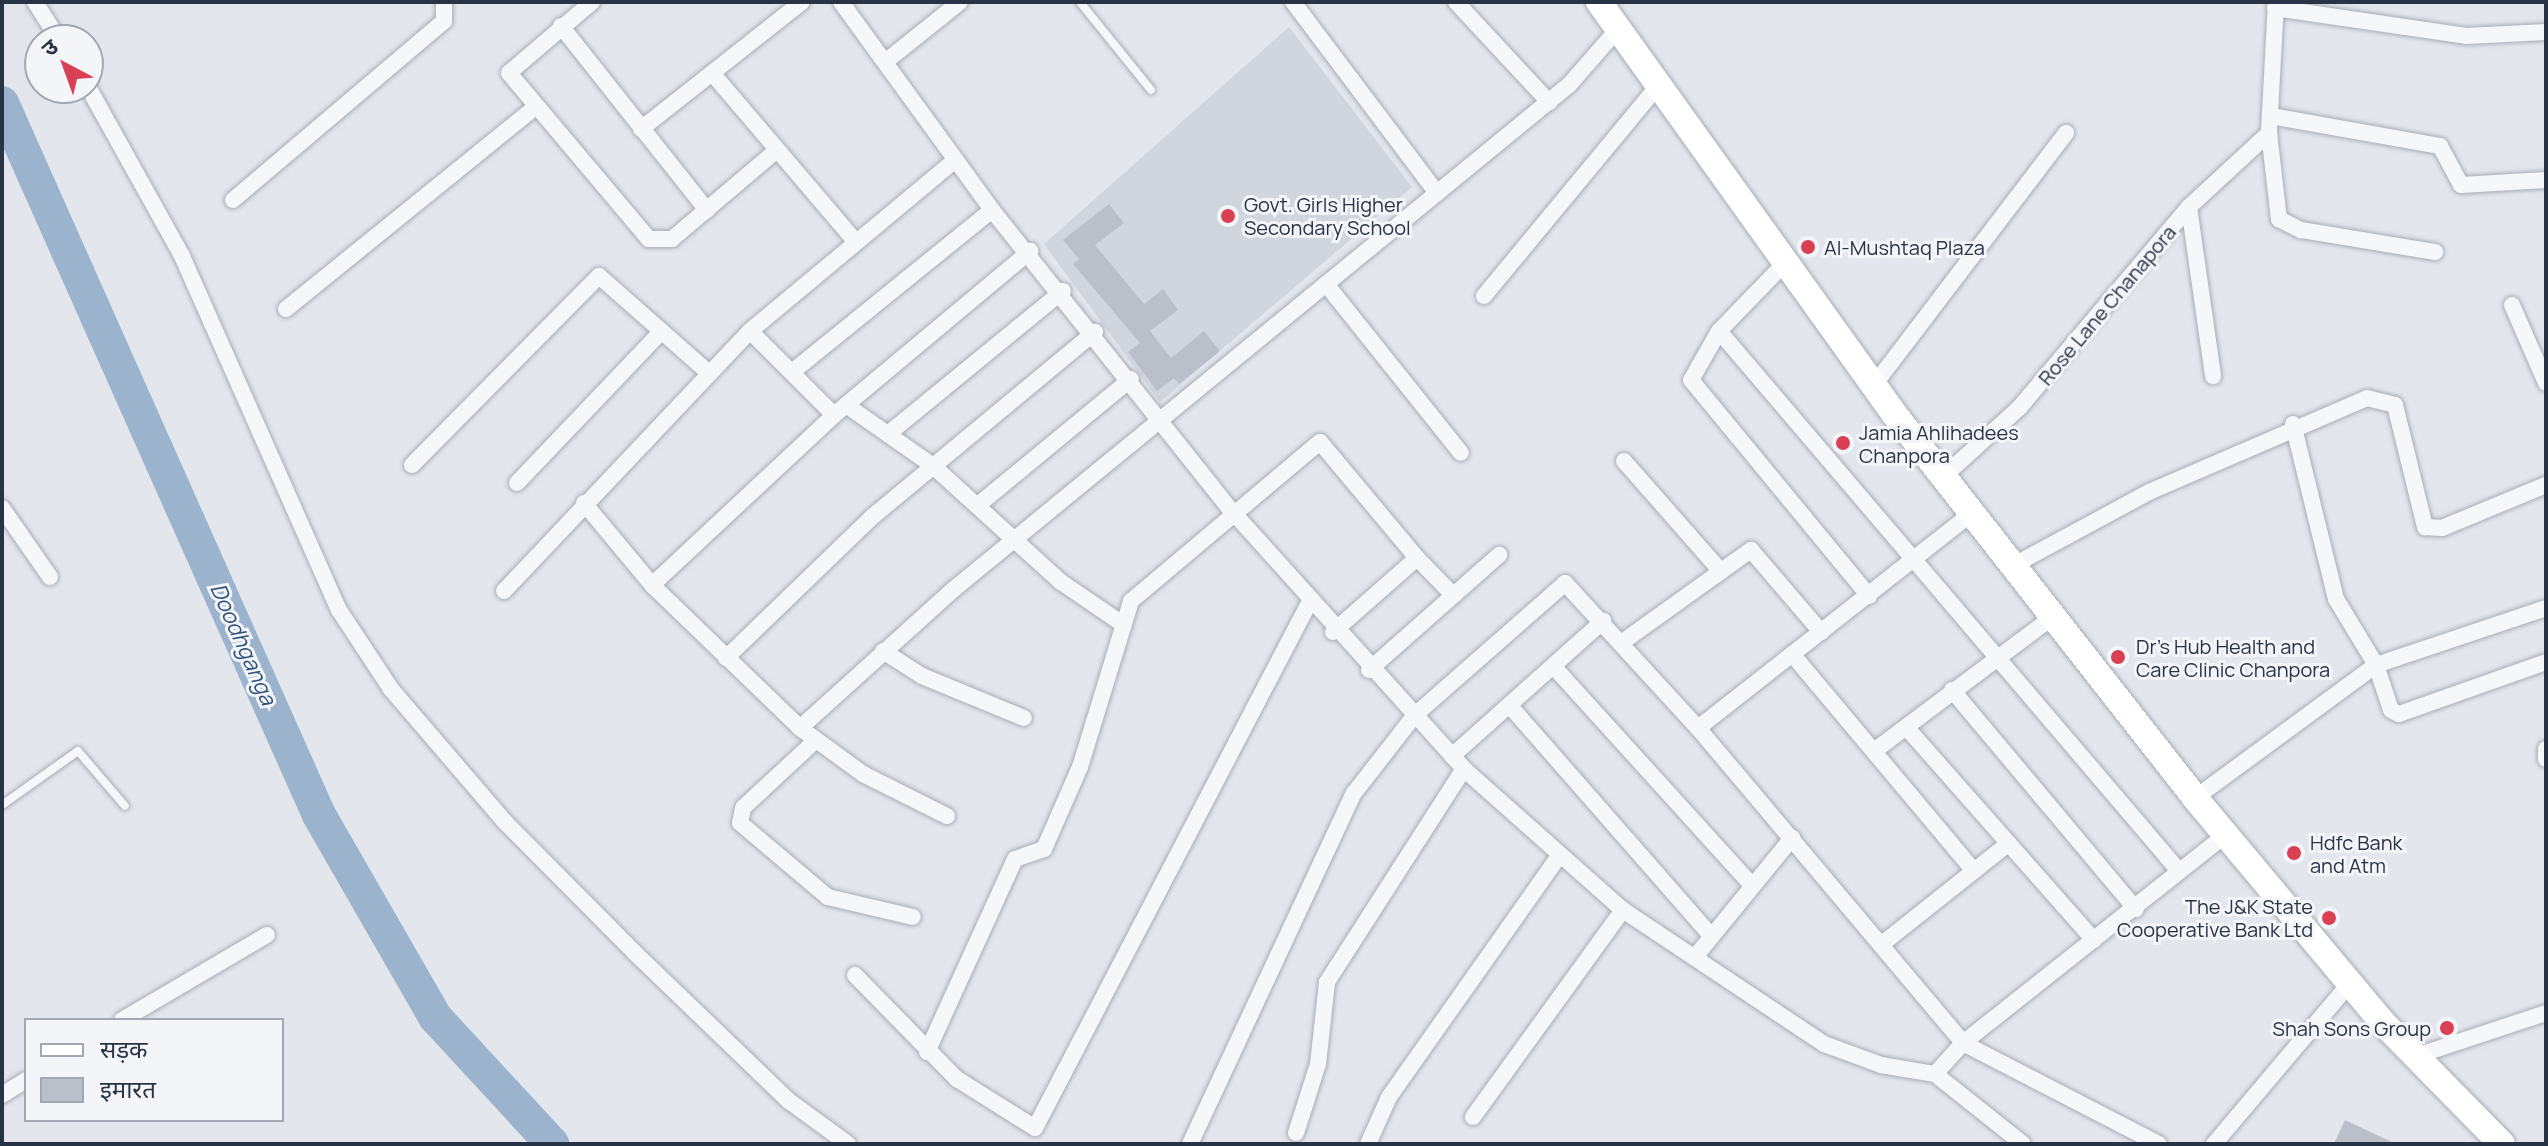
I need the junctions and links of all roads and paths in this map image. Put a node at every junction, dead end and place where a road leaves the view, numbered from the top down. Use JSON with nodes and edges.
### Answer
{"nodes":[{"id":1,"x":35,"y":2,"type":"edge"},
{"id":2,"x":444,"y":2,"type":"edge"},
{"id":3,"x":592,"y":2,"type":"edge"},
{"id":4,"x":802,"y":2,"type":"edge"},
{"id":5,"x":841,"y":2,"type":"edge"},
{"id":6,"x":960,"y":2,"type":"edge"},
{"id":7,"x":1080,"y":2,"type":"edge"},
{"id":8,"x":1293,"y":2,"type":"edge"},
{"id":9,"x":1456,"y":2,"type":"edge"},
{"id":10,"x":1599,"y":2,"type":"edge"},
{"id":11,"x":2276,"y":5,"type":"edge"},
{"id":12,"x":49,"y":24,"type":"edge"},
{"id":13,"x":561,"y":26,"type":"junction"},
{"id":14,"x":1617,"y":30,"type":"junction"},
{"id":15,"x":2546,"y":32,"type":"edge"},
{"id":16,"x":885,"y":62,"type":"junction"},
{"id":17,"x":712,"y":73,"type":"junction"},
{"id":18,"x":1658,"y":86,"type":"junction"},
{"id":19,"x":1151,"y":90,"type":"dead end"},
{"id":20,"x":1549,"y":102,"type":"junction"},
{"id":21,"x":97,"y":104,"type":"edge"},
{"id":22,"x":533,"y":109,"type":"junction"},
{"id":23,"x":2270,"y":124,"type":"junction"},
{"id":24,"x":641,"y":129,"type":"junction"},
{"id":25,"x":2066,"y":133,"type":"dead end"},
{"id":26,"x":777,"y":150,"type":"junction"},
{"id":27,"x":955,"y":160,"type":"junction"},
{"id":28,"x":2546,"y":180,"type":"edge"},
{"id":29,"x":1437,"y":193,"type":"junction"},
{"id":30,"x":233,"y":200,"type":"dead end"},
{"id":31,"x":2189,"y":207,"type":"junction"},
{"id":32,"x":707,"y":210,"type":"junction"},
{"id":33,"x":992,"y":210,"type":"junction"},
{"id":34,"x":855,"y":241,"type":"junction"},
{"id":35,"x":1030,"y":251,"type":"junction"},
{"id":36,"x":2435,"y":252,"type":"dead end"},
{"id":37,"x":1785,"y":263,"type":"junction"},
{"id":38,"x":1326,"y":284,"type":"junction"},
{"id":39,"x":1063,"y":291,"type":"junction"},
{"id":40,"x":1484,"y":296,"type":"dead end"},
{"id":41,"x":2512,"y":305,"type":"dead end"},
{"id":42,"x":286,"y":309,"type":"dead end"},
{"id":43,"x":750,"y":331,"type":"junction"},
{"id":44,"x":1719,"y":331,"type":"junction"},
{"id":45,"x":661,"y":332,"type":"junction"},
{"id":46,"x":1095,"y":332,"type":"junction"},
{"id":47,"x":708,"y":372,"type":"junction"},
{"id":48,"x":792,"y":372,"type":"junction"},
{"id":49,"x":2213,"y":376,"type":"dead end"},
{"id":50,"x":1131,"y":379,"type":"junction"},
{"id":51,"x":2546,"y":383,"type":"edge"},
{"id":52,"x":1874,"y":385,"type":"junction"},
{"id":53,"x":840,"y":410,"type":"junction"},
{"id":54,"x":1163,"y":421,"type":"junction"},
{"id":55,"x":2293,"y":424,"type":"junction"},
{"id":56,"x":888,"y":434,"type":"junction"},
{"id":57,"x":1461,"y":453,"type":"dead end"},
{"id":58,"x":1624,"y":461,"type":"dead end"},
{"id":59,"x":412,"y":465,"type":"dead end"},
{"id":60,"x":933,"y":466,"type":"junction"},
{"id":61,"x":1944,"y":476,"type":"junction"},
{"id":62,"x":517,"y":483,"type":"dead end"},
{"id":63,"x":2546,"y":485,"type":"edge"},
{"id":64,"x":584,"y":503,"type":"junction"},
{"id":65,"x":978,"y":505,"type":"junction"},
{"id":66,"x":2,"y":508,"type":"edge"},
{"id":67,"x":1231,"y":510,"type":"junction"},
{"id":68,"x":1973,"y":512,"type":"junction"},
{"id":69,"x":1013,"y":542,"type":"junction"},
{"id":70,"x":1499,"y":555,"type":"dead end"},
{"id":71,"x":1915,"y":557,"type":"junction"},
{"id":72,"x":1417,"y":558,"type":"junction"},
{"id":73,"x":2014,"y":565,"type":"junction"},
{"id":74,"x":1718,"y":568,"type":"junction"},
{"id":75,"x":50,"y":577,"type":"dead end"},
{"id":76,"x":652,"y":585,"type":"junction"},
{"id":77,"x":504,"y":591,"type":"dead end"},
{"id":78,"x":1453,"y":595,"type":"junction"},
{"id":79,"x":1869,"y":596,"type":"junction"},
{"id":80,"x":1309,"y":603,"type":"junction"},
{"id":81,"x":2546,"y":608,"type":"edge"},
{"id":82,"x":2055,"y":615,"type":"junction"},
{"id":83,"x":1603,"y":621,"type":"junction"},
{"id":84,"x":1121,"y":623,"type":"junction"},
{"id":85,"x":1333,"y":632,"type":"junction"},
{"id":86,"x":1821,"y":632,"type":"junction"},
{"id":87,"x":1621,"y":643,"type":"junction"},
{"id":88,"x":883,"y":651,"type":"junction"},
{"id":89,"x":1792,"y":654,"type":"junction"},
{"id":90,"x":1997,"y":654,"type":"junction"},
{"id":91,"x":726,"y":658,"type":"junction"},
{"id":92,"x":2546,"y":662,"type":"edge"},
{"id":93,"x":2376,"y":665,"type":"junction"},
{"id":94,"x":1554,"y":667,"type":"junction"},
{"id":95,"x":1369,"y":670,"type":"junction"},
{"id":96,"x":1952,"y":690,"type":"junction"},
{"id":97,"x":1510,"y":706,"type":"junction"},
{"id":98,"x":1415,"y":715,"type":"junction"},
{"id":99,"x":1024,"y":718,"type":"dead end"},
{"id":100,"x":1906,"y":727,"type":"junction"},
{"id":101,"x":800,"y":728,"type":"junction"},
{"id":102,"x":1698,"y":728,"type":"junction"},
{"id":103,"x":815,"y":741,"type":"junction"},
{"id":104,"x":2546,"y":749,"type":"edge"},
{"id":105,"x":1874,"y":751,"type":"junction"},
{"id":106,"x":1452,"y":756,"type":"junction"},
{"id":107,"x":2546,"y":759,"type":"edge"},
{"id":108,"x":1464,"y":769,"type":"junction"},
{"id":109,"x":2195,"y":798,"type":"junction"},
{"id":110,"x":2,"y":805,"type":"edge"},
{"id":111,"x":125,"y":806,"type":"dead end"},
{"id":112,"x":947,"y":816,"type":"dead end"},
{"id":113,"x":2229,"y":832,"type":"junction"},
{"id":114,"x":1792,"y":838,"type":"junction"},
{"id":115,"x":2009,"y":843,"type":"junction"},
{"id":116,"x":1559,"y":856,"type":"junction"},
{"id":117,"x":1974,"y":871,"type":"junction"},
{"id":118,"x":2179,"y":871,"type":"junction"},
{"id":119,"x":1752,"y":885,"type":"junction"},
{"id":120,"x":2136,"y":909,"type":"junction"},
{"id":121,"x":1623,"y":910,"type":"junction"},
{"id":122,"x":913,"y":917,"type":"dead end"},
{"id":123,"x":267,"y":935,"type":"dead end"},
{"id":124,"x":1711,"y":936,"type":"junction"},
{"id":125,"x":2094,"y":940,"type":"junction"},
{"id":126,"x":1882,"y":944,"type":"junction"},
{"id":127,"x":1695,"y":957,"type":"junction"},
{"id":128,"x":855,"y":975,"type":"dead end"},
{"id":129,"x":2351,"y":982,"type":"junction"},
{"id":130,"x":2546,"y":1013,"type":"edge"},
{"id":131,"x":125,"y":1018,"type":"edge"},
{"id":132,"x":1963,"y":1043,"type":"junction"},
{"id":133,"x":927,"y":1052,"type":"junction"},
{"id":134,"x":2413,"y":1057,"type":"junction"},
{"id":135,"x":1935,"y":1074,"type":"junction"},
{"id":136,"x":24,"y":1081,"type":"edge"},
{"id":137,"x":2,"y":1095,"type":"edge"},
{"id":138,"x":1473,"y":1117,"type":"dead end"},
{"id":139,"x":1296,"y":1133,"type":"dead end"},
{"id":140,"x":848,"y":1144,"type":"edge"},
{"id":141,"x":1190,"y":1144,"type":"edge"},
{"id":142,"x":1368,"y":1144,"type":"edge"},
{"id":143,"x":2023,"y":1144,"type":"edge"},
{"id":144,"x":2159,"y":1144,"type":"edge"},
{"id":145,"x":2214,"y":1144,"type":"edge"},
{"id":146,"x":2502,"y":1144,"type":"edge"}],
"edges":[{"from":1,"to":12,"type":"street"},
{"from":2,"to":30,"type":"street"},
{"from":3,"to":13,"type":"street"},
{"from":4,"to":17,"type":"street"},
{"from":5,"to":16,"type":"street"},
{"from":6,"to":16,"type":"street"},
{"from":7,"to":19,"type":"lane"},
{"from":8,"to":29,"type":"street"},
{"from":9,"to":20,"type":"street"},
{"from":10,"to":14,"type":"main road"},
{"from":11,"to":15,"type":"street"},
{"from":11,"to":23,"type":"street"},
{"from":13,"to":22,"type":"street"},
{"from":13,"to":24,"type":"street"},
{"from":14,"to":18,"type":"main road"},
{"from":14,"to":20,"type":"street"},
{"from":16,"to":27,"type":"street"},
{"from":17,"to":24,"type":"street"},
{"from":17,"to":26,"type":"street"},
{"from":18,"to":37,"type":"main road"},
{"from":18,"to":40,"type":"street"},
{"from":20,"to":29,"type":"street"},
{"from":21,"to":140,"type":"street"},
{"from":22,"to":32,"type":"street"},
{"from":22,"to":42,"type":"street"},
{"from":23,"to":28,"type":"street"},
{"from":23,"to":31,"type":"street","name":"Rose Lane Chanapora"},
{"from":23,"to":36,"type":"street"},
{"from":24,"to":32,"type":"street"},
{"from":25,"to":52,"type":"street"},
{"from":26,"to":32,"type":"street"},
{"from":26,"to":34,"type":"street"},
{"from":27,"to":33,"type":"street"},
{"from":27,"to":34,"type":"street"},
{"from":29,"to":38,"type":"street"},
{"from":31,"to":49,"type":"street"},
{"from":31,"to":61,"type":"street","name":"Rose Lane Chanapora"},
{"from":33,"to":35,"type":"street"},
{"from":33,"to":48,"type":"street"},
{"from":34,"to":43,"type":"street"},
{"from":35,"to":39,"type":"street"},
{"from":35,"to":53,"type":"street"},
{"from":37,"to":44,"type":"street"},
{"from":37,"to":52,"type":"main road"},
{"from":38,"to":54,"type":"street"},
{"from":38,"to":57,"type":"street"},
{"from":39,"to":46,"type":"street"},
{"from":39,"to":56,"type":"street"},
{"from":41,"to":51,"type":"street"},
{"from":43,"to":47,"type":"street"},
{"from":43,"to":48,"type":"street"},
{"from":44,"to":71,"type":"street"},
{"from":44,"to":79,"type":"street"},
{"from":45,"to":47,"type":"street"},
{"from":45,"to":59,"type":"street"},
{"from":45,"to":62,"type":"street"},
{"from":46,"to":50,"type":"street"},
{"from":46,"to":60,"type":"street"},
{"from":47,"to":64,"type":"street"},
{"from":48,"to":53,"type":"street"},
{"from":50,"to":54,"type":"street"},
{"from":50,"to":65,"type":"street"},
{"from":52,"to":61,"type":"main road"},
{"from":53,"to":56,"type":"street"},
{"from":53,"to":76,"type":"street"},
{"from":54,"to":67,"type":"street"},
{"from":54,"to":69,"type":"street"},
{"from":55,"to":63,"type":"street"},
{"from":55,"to":73,"type":"street"},
{"from":55,"to":93,"type":"street"},
{"from":56,"to":60,"type":"street"},
{"from":58,"to":74,"type":"street"},
{"from":60,"to":65,"type":"street"},
{"from":60,"to":91,"type":"street"},
{"from":61,"to":68,"type":"main road"},
{"from":64,"to":76,"type":"street"},
{"from":64,"to":77,"type":"street"},
{"from":65,"to":69,"type":"street"},
{"from":66,"to":75,"type":"street"},
{"from":67,"to":72,"type":"street"},
{"from":67,"to":80,"type":"street"},
{"from":67,"to":84,"type":"street"},
{"from":68,"to":71,"type":"street"},
{"from":68,"to":73,"type":"main road"},
{"from":69,"to":84,"type":"street"},
{"from":69,"to":88,"type":"street"},
{"from":70,"to":78,"type":"street"},
{"from":71,"to":79,"type":"street"},
{"from":71,"to":90,"type":"street"},
{"from":72,"to":78,"type":"street"},
{"from":72,"to":85,"type":"street"},
{"from":73,"to":82,"type":"main road"},
{"from":74,"to":86,"type":"street"},
{"from":74,"to":87,"type":"street"},
{"from":76,"to":91,"type":"street"},
{"from":78,"to":95,"type":"street"},
{"from":79,"to":86,"type":"street"},
{"from":80,"to":85,"type":"street"},
{"from":80,"to":133,"type":"street"},
{"from":81,"to":93,"type":"street"},
{"from":82,"to":90,"type":"street"},
{"from":82,"to":109,"type":"main road"},
{"from":83,"to":87,"type":"street"},
{"from":83,"to":94,"type":"street"},
{"from":83,"to":98,"type":"street"},
{"from":84,"to":133,"type":"street"},
{"from":85,"to":95,"type":"street"},
{"from":86,"to":89,"type":"street"},
{"from":87,"to":102,"type":"street"},
{"from":88,"to":99,"type":"street"},
{"from":88,"to":101,"type":"street"},
{"from":89,"to":102,"type":"street"},
{"from":89,"to":105,"type":"street"},
{"from":90,"to":96,"type":"street"},
{"from":90,"to":118,"type":"street"},
{"from":91,"to":101,"type":"street"},
{"from":92,"to":93,"type":"street"},
{"from":93,"to":109,"type":"street"},
{"from":94,"to":97,"type":"street"},
{"from":94,"to":119,"type":"street"},
{"from":95,"to":98,"type":"street"},
{"from":96,"to":100,"type":"street"},
{"from":96,"to":120,"type":"street"},
{"from":97,"to":106,"type":"street"},
{"from":97,"to":124,"type":"street"},
{"from":98,"to":106,"type":"street"},
{"from":98,"to":141,"type":"street"},
{"from":100,"to":105,"type":"street"},
{"from":100,"to":115,"type":"street"},
{"from":101,"to":103,"type":"street"},
{"from":102,"to":114,"type":"street"},
{"from":103,"to":112,"type":"street"},
{"from":103,"to":122,"type":"street"},
{"from":104,"to":107,"type":"street"},
{"from":105,"to":117,"type":"street"},
{"from":106,"to":108,"type":"street"},
{"from":108,"to":116,"type":"street"},
{"from":108,"to":139,"type":"street"},
{"from":109,"to":113,"type":"main road"},
{"from":110,"to":111,"type":"lane"},
{"from":113,"to":118,"type":"street"},
{"from":113,"to":129,"type":"main road"},
{"from":114,"to":119,"type":"street"},
{"from":114,"to":126,"type":"street"},
{"from":115,"to":117,"type":"street"},
{"from":115,"to":125,"type":"street"},
{"from":116,"to":121,"type":"street"},
{"from":116,"to":142,"type":"street"},
{"from":117,"to":126,"type":"street"},
{"from":118,"to":120,"type":"street"},
{"from":119,"to":124,"type":"street"},
{"from":120,"to":125,"type":"street"},
{"from":121,"to":127,"type":"street"},
{"from":121,"to":138,"type":"street"},
{"from":123,"to":131,"type":"street"},
{"from":124,"to":127,"type":"street"},
{"from":125,"to":132,"type":"street"},
{"from":126,"to":132,"type":"street"},
{"from":127,"to":135,"type":"street"},
{"from":128,"to":133,"type":"street"},
{"from":129,"to":134,"type":"main road"},
{"from":129,"to":145,"type":"street"},
{"from":130,"to":134,"type":"street"},
{"from":132,"to":135,"type":"street"},
{"from":132,"to":144,"type":"street"},
{"from":134,"to":146,"type":"main road"},
{"from":135,"to":143,"type":"street"},
{"from":136,"to":137,"type":"street"}]}
